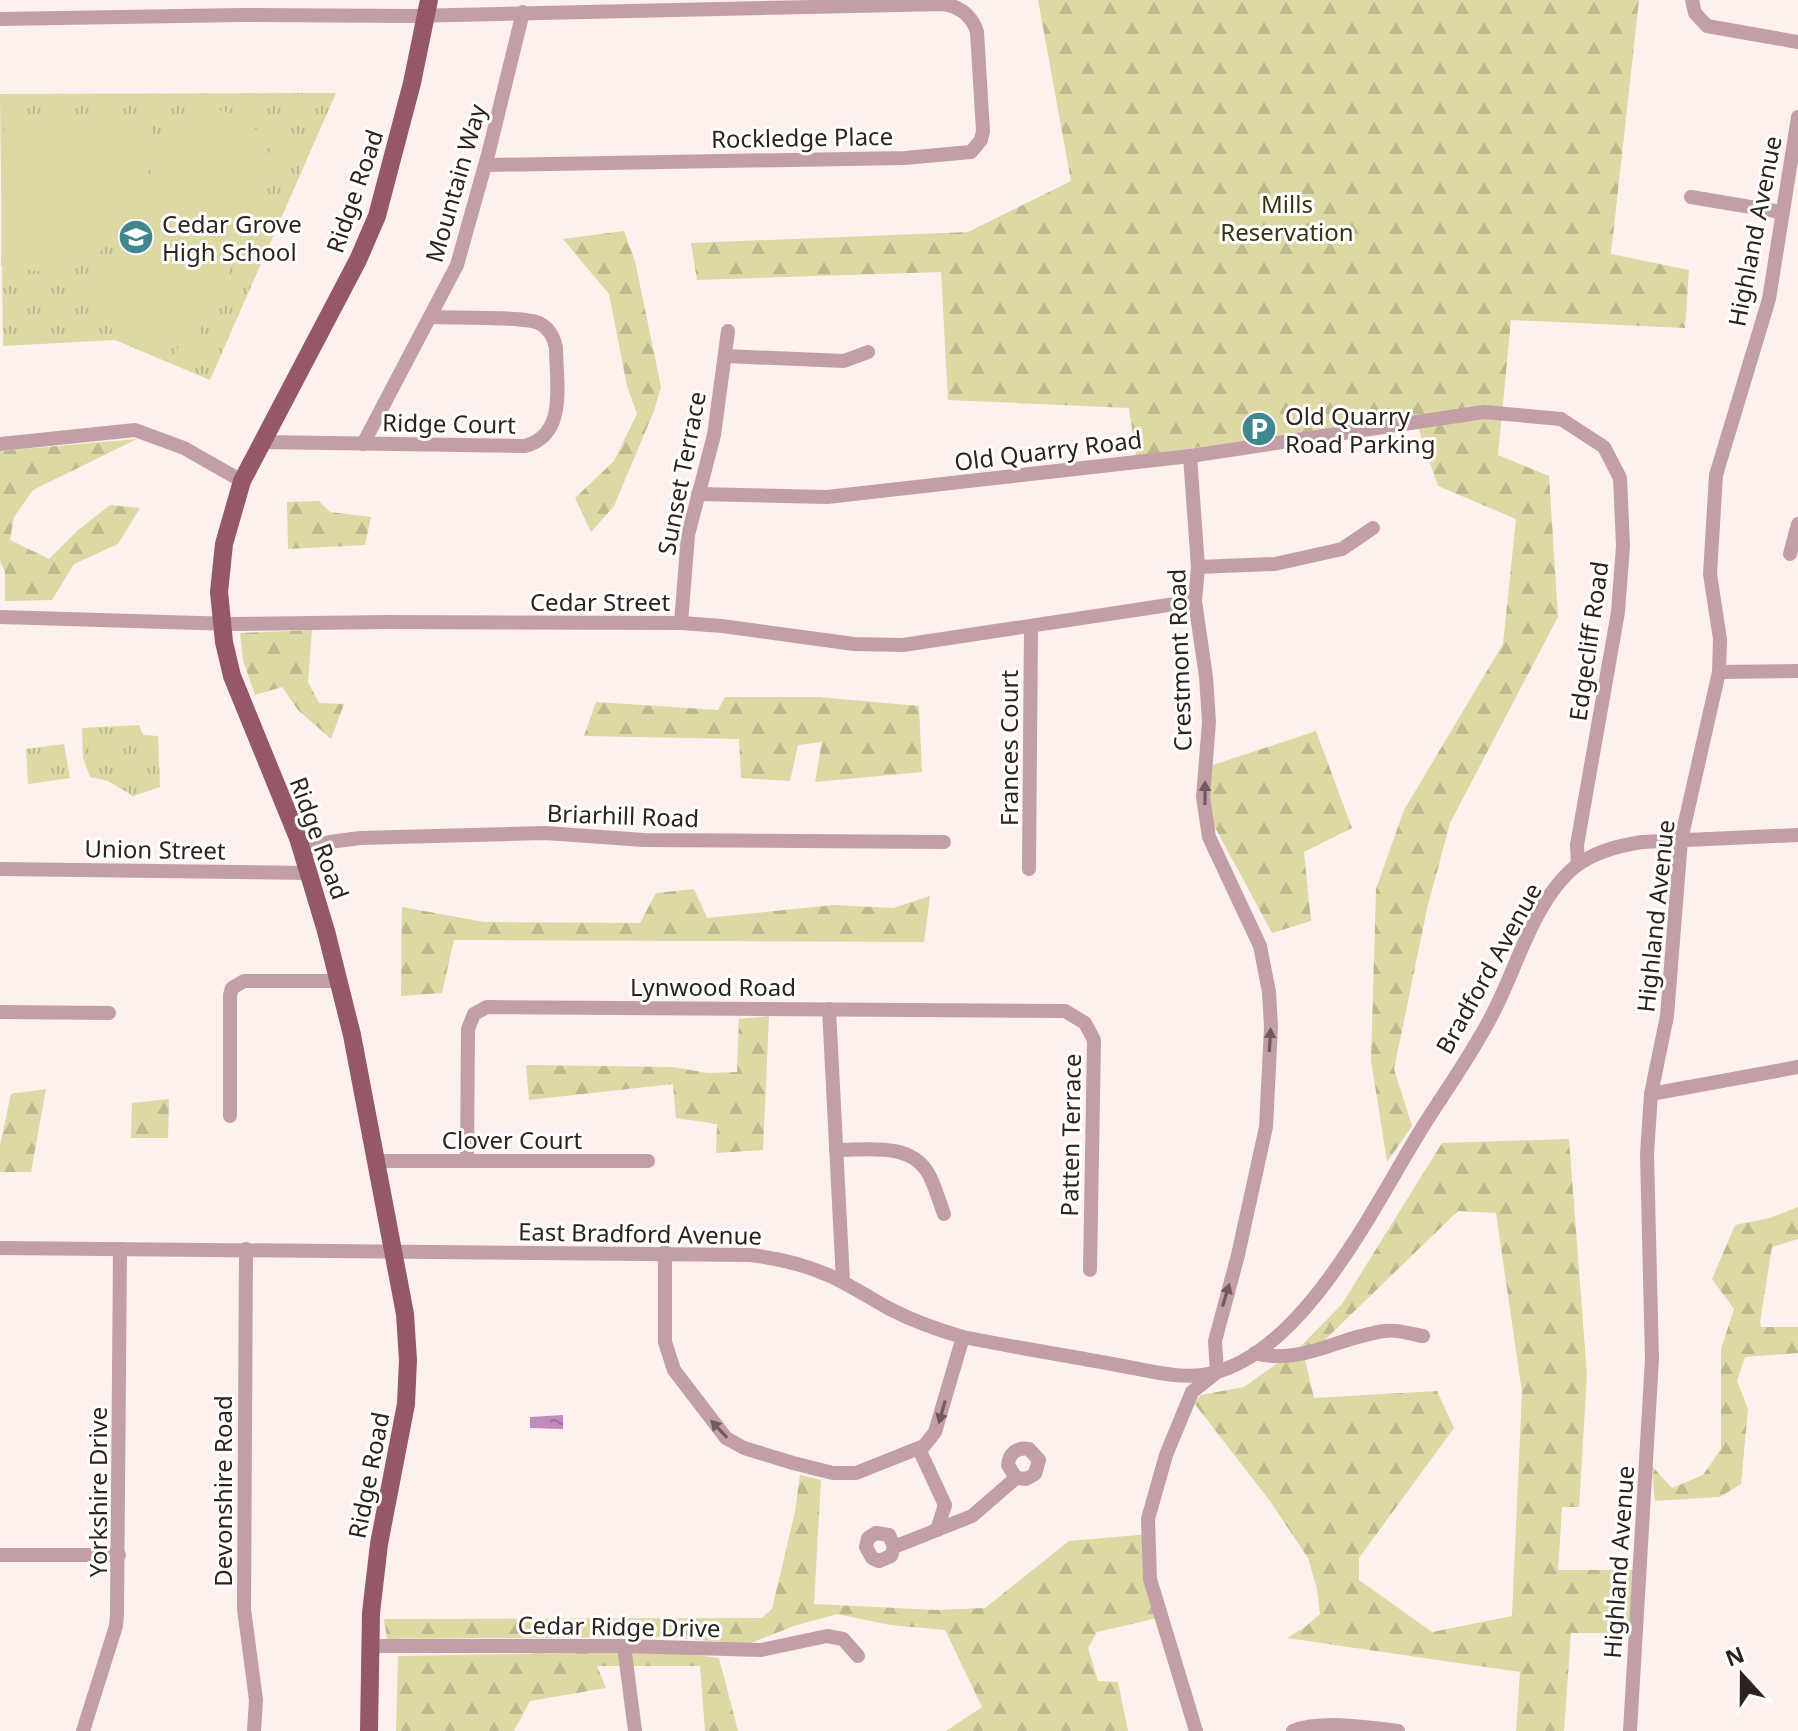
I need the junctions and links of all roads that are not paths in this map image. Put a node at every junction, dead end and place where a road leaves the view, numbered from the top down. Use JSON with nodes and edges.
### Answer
{"nodes":[{"id":1,"x":1692,"y":0,"type":"edge"},
{"id":2,"x":427,"y":7,"type":"edge"},
{"id":3,"x":523,"y":12,"type":"junction"},
{"id":4,"x":0,"y":19,"type":"edge"},
{"id":5,"x":1798,"y":42,"type":"edge"},
{"id":6,"x":1798,"y":117,"type":"edge"},
{"id":7,"x":486,"y":165,"type":"junction"},
{"id":8,"x":1793,"y":187,"type":"edge"},
{"id":9,"x":1691,"y":197,"type":"dead end"},
{"id":10,"x":1781,"y":212,"type":"junction"},
{"id":11,"x":431,"y":317,"type":"junction"},
{"id":12,"x":728,"y":331,"type":"dead end"},
{"id":13,"x":868,"y":352,"type":"dead end"},
{"id":14,"x":725,"y":356,"type":"junction"},
{"id":15,"x":1402,"y":423,"type":"joint"},
{"id":16,"x":262,"y":442,"type":"junction"},
{"id":17,"x":0,"y":444,"type":"edge"},
{"id":18,"x":363,"y":444,"type":"junction"},
{"id":19,"x":1190,"y":456,"type":"junction"},
{"id":20,"x":242,"y":481,"type":"junction"},
{"id":21,"x":698,"y":494,"type":"junction"},
{"id":22,"x":1798,"y":524,"type":"edge"},
{"id":23,"x":1373,"y":528,"type":"dead end"},
{"id":24,"x":1790,"y":554,"type":"dead end"},
{"id":25,"x":1198,"y":567,"type":"junction"},
{"id":26,"x":1195,"y":601,"type":"junction"},
{"id":27,"x":0,"y":617,"type":"edge"},
{"id":28,"x":681,"y":623,"type":"junction"},
{"id":29,"x":221,"y":624,"type":"junction"},
{"id":30,"x":1031,"y":627,"type":"junction"},
{"id":31,"x":1798,"y":671,"type":"edge"},
{"id":32,"x":1719,"y":672,"type":"junction"},
{"id":33,"x":1798,"y":835,"type":"edge"},
{"id":34,"x":1681,"y":840,"type":"junction"},
{"id":35,"x":944,"y":842,"type":"dead end"},
{"id":36,"x":302,"y":851,"type":"junction"},
{"id":37,"x":1578,"y":864,"type":"junction"},
{"id":38,"x":0,"y":869,"type":"edge"},
{"id":39,"x":1029,"y":869,"type":"dead end"},
{"id":40,"x":309,"y":873,"type":"junction"},
{"id":41,"x":339,"y":981,"type":"junction"},
{"id":42,"x":829,"y":1009,"type":"junction"},
{"id":43,"x":0,"y":1012,"type":"edge"},
{"id":44,"x":109,"y":1013,"type":"dead end"},
{"id":45,"x":1798,"y":1067,"type":"edge"},
{"id":46,"x":1651,"y":1094,"type":"junction"},
{"id":47,"x":230,"y":1116,"type":"dead end"},
{"id":48,"x":836,"y":1150,"type":"junction"},
{"id":49,"x":376,"y":1161,"type":"junction"},
{"id":50,"x":467,"y":1161,"type":"junction"},
{"id":51,"x":648,"y":1161,"type":"dead end"},
{"id":52,"x":1374,"y":1205,"type":"joint"},
{"id":53,"x":944,"y":1214,"type":"dead end"},
{"id":54,"x":0,"y":1248,"type":"edge"},
{"id":55,"x":120,"y":1249,"type":"junction"},
{"id":56,"x":246,"y":1249,"type":"junction"},
{"id":57,"x":394,"y":1250,"type":"junction"},
{"id":58,"x":665,"y":1252,"type":"junction"},
{"id":59,"x":1090,"y":1270,"type":"dead end"},
{"id":60,"x":843,"y":1281,"type":"junction"},
{"id":61,"x":1423,"y":1336,"type":"dead end"},
{"id":62,"x":963,"y":1337,"type":"junction"},
{"id":63,"x":1255,"y":1353,"type":"junction"},
{"id":64,"x":1217,"y":1372,"type":"junction"},
{"id":65,"x":919,"y":1449,"type":"junction"},
{"id":66,"x":1016,"y":1478,"type":"dead end"},
{"id":67,"x":945,"y":1505,"type":"junction"},
{"id":68,"x":972,"y":1516,"type":"junction"},
{"id":69,"x":937,"y":1530,"type":"junction"},
{"id":70,"x":894,"y":1547,"type":"dead end"},
{"id":71,"x":0,"y":1555,"type":"edge"},
{"id":72,"x":119,"y":1555,"type":"junction"},
{"id":73,"x":369,"y":1646,"type":"junction"},
{"id":74,"x":624,"y":1646,"type":"junction"},
{"id":75,"x":858,"y":1656,"type":"dead end"},
{"id":76,"x":83,"y":1731,"type":"edge"},
{"id":77,"x":254,"y":1731,"type":"edge"},
{"id":78,"x":369,"y":1731,"type":"edge"},
{"id":79,"x":635,"y":1731,"type":"edge"},
{"id":80,"x":1196,"y":1731,"type":"edge"},
{"id":81,"x":1293,"y":1731,"type":"edge"},
{"id":82,"x":1398,"y":1731,"type":"edge"},
{"id":83,"x":1630,"y":1731,"type":"edge"}],
"edges":[{"from":1,"to":5,"type":"street"},
{"from":2,"to":3,"type":"street"},
{"from":2,"to":4,"type":"street"},
{"from":2,"to":16,"type":"main road","name":"Ridge Road"},
{"from":3,"to":7,"type":"street","name":"Mountain Way"},
{"from":3,"to":7,"type":"street","name":"Rockledge Place"},
{"from":6,"to":8,"type":"street","name":"Highland Avenue"},
{"from":7,"to":11,"type":"street","name":"Mountain Way"},
{"from":8,"to":10,"type":"street","name":"Highland Avenue"},
{"from":9,"to":10,"type":"street"},
{"from":10,"to":32,"type":"street","name":"Highland Avenue"},
{"from":11,"to":18,"type":"street","name":"Mountain Way"},
{"from":11,"to":18,"type":"street","name":"Ridge Court"},
{"from":12,"to":14,"type":"street","name":"Sunset Terrace"},
{"from":13,"to":14,"type":"street"},
{"from":14,"to":21,"type":"street","name":"Sunset Terrace"},
{"from":15,"to":19,"type":"street","name":"Old Quarry Road"},
{"from":15,"to":37,"type":"street","name":"Edgecliff Road"},
{"from":16,"to":18,"type":"street","name":"Ridge Court"},
{"from":16,"to":20,"type":"main road","name":"Ridge Road"},
{"from":17,"to":20,"type":"street"},
{"from":19,"to":21,"type":"street","name":"Old Quarry Road"},
{"from":19,"to":25,"type":"street","name":"Crestmont Road"},
{"from":20,"to":29,"type":"main road","name":"Ridge Road"},
{"from":21,"to":28,"type":"street","name":"Sunset Terrace"},
{"from":22,"to":24,"type":"street"},
{"from":23,"to":25,"type":"street"},
{"from":25,"to":26,"type":"street","name":"Crestmont Road"},
{"from":26,"to":30,"type":"street","name":"Cedar Street"},
{"from":64,"to":26,"type":"street","name":"Crestmont Road","one_way":true},
{"from":27,"to":29,"type":"street","name":"Cedar Street"},
{"from":28,"to":29,"type":"street","name":"Cedar Street"},
{"from":28,"to":30,"type":"street","name":"Cedar Street"},
{"from":29,"to":36,"type":"main road","name":"Ridge Road"},
{"from":30,"to":39,"type":"street","name":"Frances Court"},
{"from":31,"to":32,"type":"street"},
{"from":32,"to":34,"type":"street","name":"Highland Avenue"},
{"from":33,"to":34,"type":"street","name":"Bradford Avenue"},
{"from":34,"to":37,"type":"street","name":"Bradford Avenue"},
{"from":34,"to":46,"type":"street","name":"Highland Avenue"},
{"from":35,"to":36,"type":"street","name":"Briarhill Road"},
{"from":36,"to":40,"type":"main road","name":"Ridge Road"},
{"from":37,"to":52,"type":"street","name":"Bradford Avenue"},
{"from":38,"to":40,"type":"street","name":"Union Street"},
{"from":40,"to":41,"type":"main road","name":"Ridge Road"},
{"from":41,"to":47,"type":"street"},
{"from":41,"to":49,"type":"main road","name":"Ridge Road"},
{"from":42,"to":48,"type":"street","name":"Lynwood Road"},
{"from":42,"to":50,"type":"street","name":"Lynwood Road"},
{"from":42,"to":59,"type":"street","name":"Patten Terrace"},
{"from":43,"to":44,"type":"street"},
{"from":45,"to":46,"type":"street"},
{"from":46,"to":83,"type":"street","name":"Highland Avenue"},
{"from":48,"to":53,"type":"street"},
{"from":48,"to":60,"type":"street","name":"Lynwood Road"},
{"from":49,"to":50,"type":"street","name":"Clover Court"},
{"from":49,"to":57,"type":"main road","name":"Ridge Road"},
{"from":50,"to":51,"type":"street","name":"Clover Court"},
{"from":52,"to":63,"type":"street","name":"East Bradford Avenue"},
{"from":54,"to":55,"type":"street","name":"East Bradford Avenue"},
{"from":55,"to":56,"type":"street","name":"East Bradford Avenue"},
{"from":55,"to":72,"type":"street","name":"Yorkshire Drive"},
{"from":56,"to":57,"type":"street","name":"East Bradford Avenue"},
{"from":56,"to":77,"type":"street","name":"Devonshire Road"},
{"from":57,"to":58,"type":"street","name":"East Bradford Avenue"},
{"from":57,"to":73,"type":"main road","name":"Ridge Road"},
{"from":58,"to":60,"type":"street","name":"East Bradford Avenue"},
{"from":65,"to":58,"type":"street","one_way":true},
{"from":60,"to":62,"type":"street","name":"East Bradford Avenue"},
{"from":61,"to":63,"type":"street"},
{"from":62,"to":64,"type":"street","name":"East Bradford Avenue"},
{"from":62,"to":65,"type":"street","one_way":true},
{"from":63,"to":64,"type":"street","name":"East Bradford Avenue"},
{"from":64,"to":80,"type":"street"},
{"from":65,"to":67,"type":"street"},
{"from":66,"to":68,"type":"street"},
{"from":67,"to":68,"type":"street"},
{"from":67,"to":69,"type":"street"},
{"from":68,"to":69,"type":"street"},
{"from":69,"to":70,"type":"street"},
{"from":71,"to":72,"type":"street"},
{"from":72,"to":76,"type":"street","name":"Yorkshire Drive"},
{"from":73,"to":74,"type":"street","name":"Cedar Ridge Drive"},
{"from":73,"to":78,"type":"main road","name":"Ridge Road"},
{"from":74,"to":75,"type":"street","name":"Cedar Ridge Drive"},
{"from":74,"to":79,"type":"street"},
{"from":81,"to":82,"type":"street"}]}
